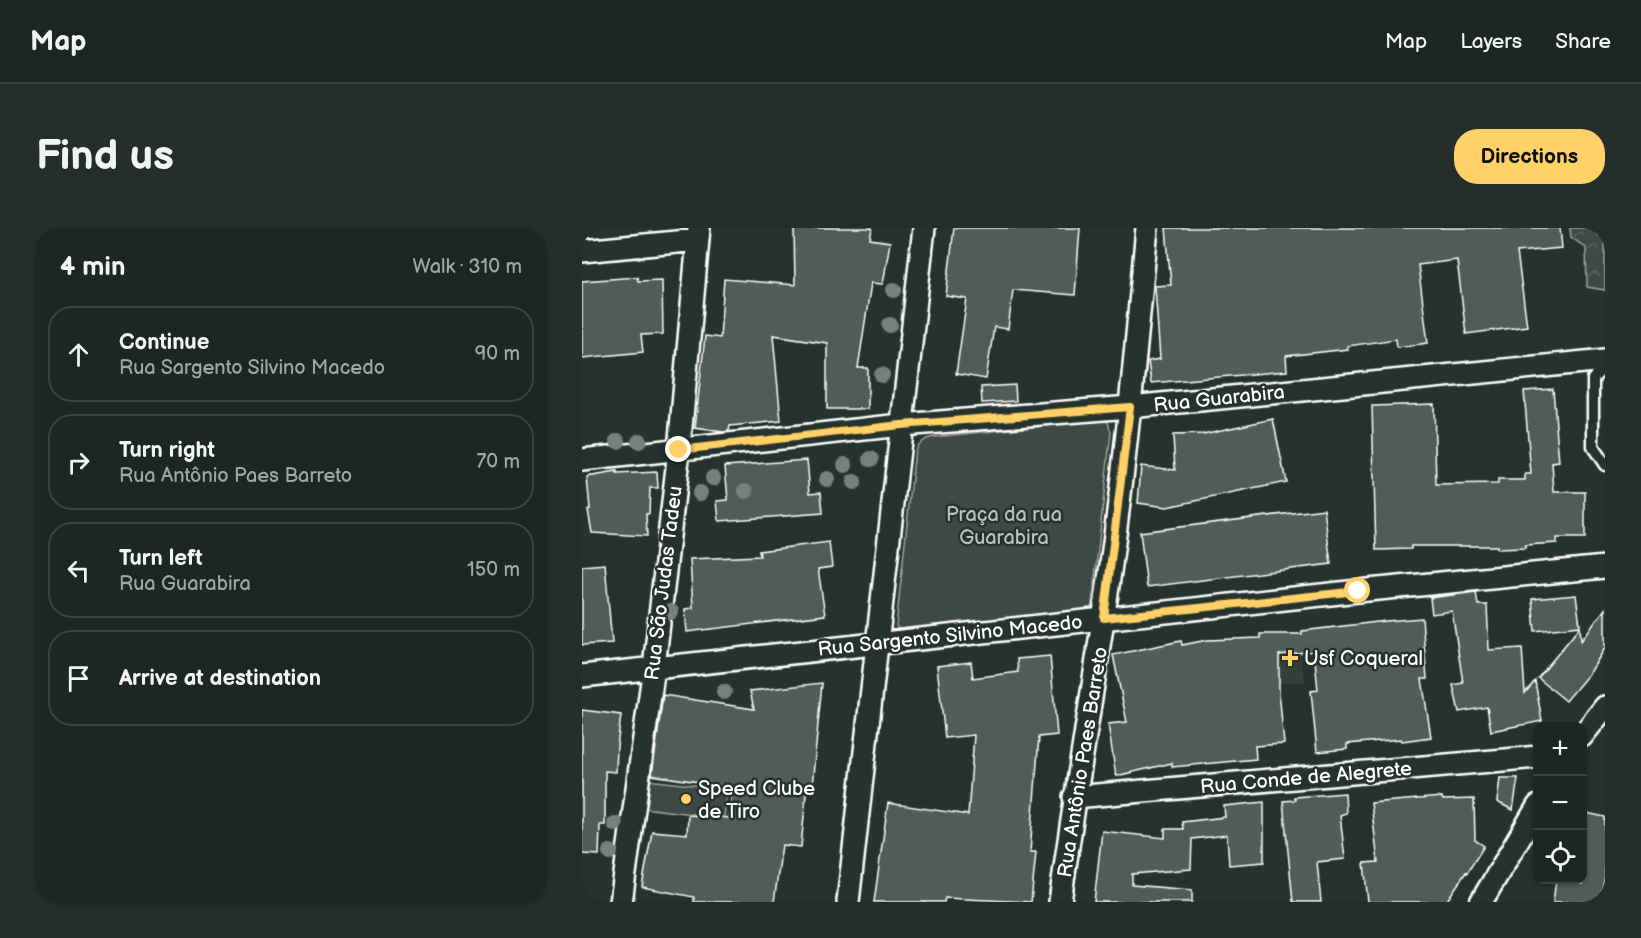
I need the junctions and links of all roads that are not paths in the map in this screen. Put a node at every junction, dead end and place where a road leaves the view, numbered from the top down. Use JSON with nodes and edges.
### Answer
{"nodes":[{"id":1,"x":924,"y":228,"type":"edge"},
{"id":2,"x":1147,"y":228,"type":"edge"},
{"id":3,"x":698,"y":234,"type":"edge"},
{"id":4,"x":582,"y":251,"type":"edge"},
{"id":5,"x":1605,"y":360,"type":"edge"},
{"id":6,"x":1605,"y":371,"type":"edge"},
{"id":7,"x":1130,"y":407,"type":"junction"},
{"id":8,"x":901,"y":425,"type":"junction"},
{"id":9,"x":679,"y":450,"type":"junction"},
{"id":10,"x":582,"y":460,"type":"edge"},
{"id":11,"x":1605,"y":465,"type":"edge"},
{"id":12,"x":1605,"y":567,"type":"edge"},
{"id":13,"x":1104,"y":618,"type":"junction"},
{"id":14,"x":876,"y":644,"type":"junction"},
{"id":15,"x":654,"y":668,"type":"junction"},
{"id":16,"x":582,"y":676,"type":"edge"},
{"id":17,"x":1605,"y":707,"type":"edge"},
{"id":18,"x":1587,"y":730,"type":"edge"},
{"id":19,"x":1533,"y":757,"type":"edge"},
{"id":20,"x":1074,"y":797,"type":"junction"},
{"id":21,"x":1533,"y":814,"type":"edge"},
{"id":22,"x":621,"y":902,"type":"edge"},
{"id":23,"x":848,"y":902,"type":"edge"},
{"id":24,"x":1060,"y":902,"type":"edge"},
{"id":25,"x":1481,"y":902,"type":"edge"}],
"edges":[{"from":1,"to":8,"type":"street"},
{"from":2,"to":7,"type":"street","name":"Rua Antônio Paes Barreto"},
{"from":3,"to":4,"type":"street"},
{"from":3,"to":9,"type":"street","name":"Rua São Judas Tadeu"},
{"from":5,"to":7,"type":"street","name":"Rua Guarabira"},
{"from":6,"to":11,"type":"lane"},
{"from":7,"to":8,"type":"street","name":"Rua Guarabira"},
{"from":7,"to":13,"type":"street","name":"Rua Antônio Paes Barreto"},
{"from":8,"to":9,"type":"street","name":"Rua Guarabira"},
{"from":8,"to":14,"type":"street"},
{"from":9,"to":10,"type":"street","name":"Rua Guarabira"},
{"from":9,"to":15,"type":"street","name":"Rua São Judas Tadeu"},
{"from":12,"to":13,"type":"street","name":"Rua Sargento Silvino Macedo"},
{"from":13,"to":14,"type":"street","name":"Rua Sargento Silvino Macedo"},
{"from":13,"to":20,"type":"street","name":"Rua Antônio Paes Barreto"},
{"from":14,"to":15,"type":"street","name":"Rua Sargento Silvino Macedo"},
{"from":14,"to":23,"type":"street"},
{"from":15,"to":16,"type":"street","name":"Rua Sargento Silvino Macedo"},
{"from":15,"to":22,"type":"street","name":"Rua São Judas Tadeu"},
{"from":17,"to":18,"type":"street"},
{"from":19,"to":20,"type":"street","name":"Rua Conde de Alegrete"},
{"from":20,"to":24,"type":"street","name":"Rua Antônio Paes Barreto"},
{"from":21,"to":25,"type":"street"}]}
